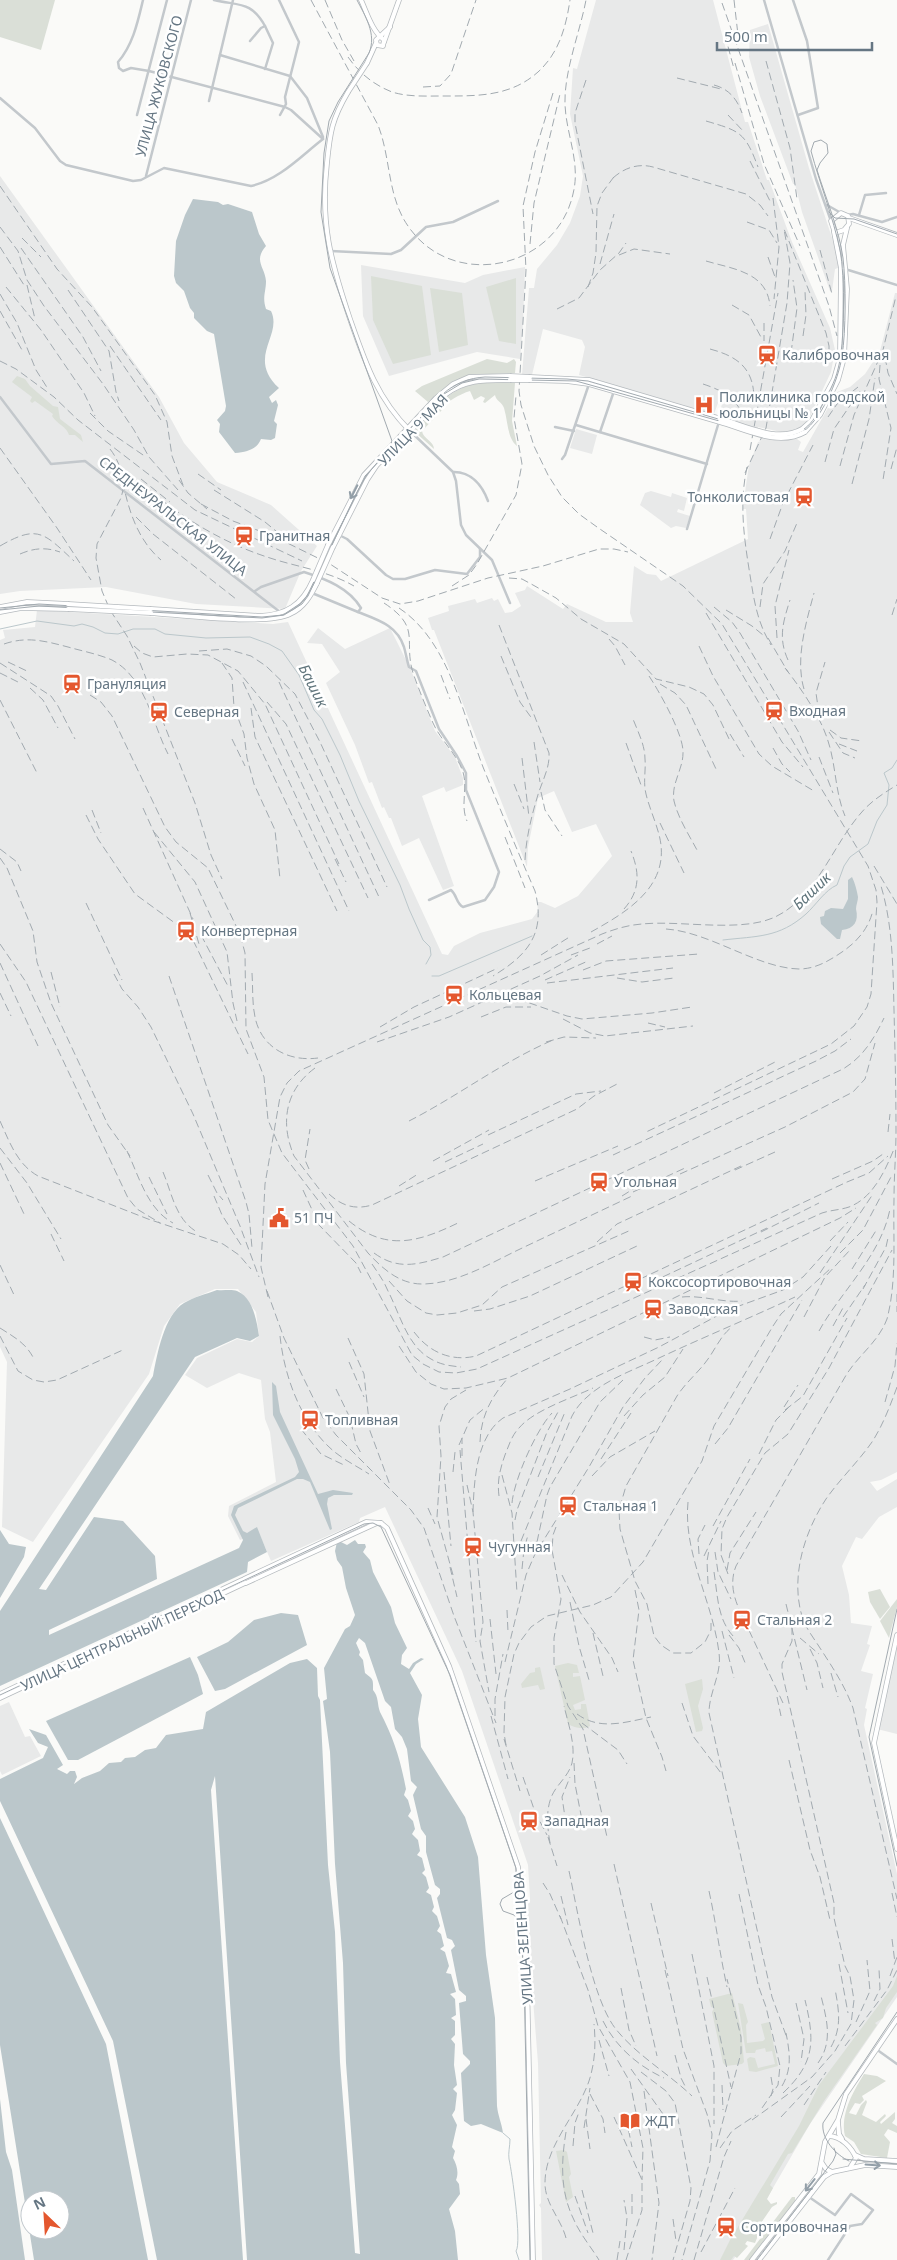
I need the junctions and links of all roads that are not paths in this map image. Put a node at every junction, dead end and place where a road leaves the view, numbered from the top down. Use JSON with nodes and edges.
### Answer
{"nodes":[{"id":1,"x":143,"y":0,"type":"edge"},
{"id":2,"x":167,"y":0,"type":"edge"},
{"id":3,"x":191,"y":0,"type":"edge"},
{"id":4,"x":214,"y":0,"type":"edge"},
{"id":5,"x":233,"y":0,"type":"edge"},
{"id":6,"x":279,"y":0,"type":"edge"},
{"id":7,"x":361,"y":0,"type":"edge"},
{"id":8,"x":398,"y":0,"type":"edge"},
{"id":9,"x":764,"y":0,"type":"edge"},
{"id":10,"x":794,"y":0,"type":"edge"},
{"id":11,"x":232,"y":4,"type":"junction"},
{"id":12,"x":265,"y":26,"type":"junction"},
{"id":13,"x":373,"y":26,"type":"junction"},
{"id":14,"x":390,"y":27,"type":"junction"},
{"id":15,"x":381,"y":38,"type":"junction"},
{"id":16,"x":250,"y":41,"type":"dead end"},
{"id":17,"x":376,"y":42,"type":"junction"},
{"id":18,"x":384,"y":42,"type":"junction"},
{"id":19,"x":380,"y":47,"type":"junction"},
{"id":20,"x":220,"y":55,"type":"junction"},
{"id":21,"x":367,"y":63,"type":"junction"},
{"id":22,"x":264,"y":68,"type":"junction"},
{"id":23,"x":149,"y":71,"type":"junction"},
{"id":24,"x":290,"y":76,"type":"junction"},
{"id":25,"x":172,"y":77,"type":"junction"},
{"id":26,"x":212,"y":86,"type":"junction"},
{"id":27,"x":0,"y":98,"type":"edge"},
{"id":28,"x":209,"y":101,"type":"dead end"},
{"id":29,"x":285,"y":107,"type":"junction"},
{"id":30,"x":280,"y":115,"type":"dead end"},
{"id":31,"x":798,"y":115,"type":"junction"},
{"id":32,"x":137,"y":116,"type":"dead end"},
{"id":33,"x":323,"y":140,"type":"junction"},
{"id":34,"x":329,"y":141,"type":"junction"},
{"id":35,"x":145,"y":177,"type":"junction"},
{"id":36,"x":886,"y":193,"type":"dead end"},
{"id":37,"x":498,"y":201,"type":"dead end"},
{"id":38,"x":826,"y":204,"type":"junction"},
{"id":39,"x":841,"y":213,"type":"junction"},
{"id":40,"x":859,"y":215,"type":"junction"},
{"id":41,"x":848,"y":217,"type":"junction"},
{"id":42,"x":897,"y":217,"type":"edge"},
{"id":43,"x":831,"y":221,"type":"junction"},
{"id":44,"x":857,"y":222,"type":"junction"},
{"id":45,"x":848,"y":227,"type":"junction"},
{"id":46,"x":834,"y":232,"type":"junction"},
{"id":47,"x":897,"y":236,"type":"edge"},
{"id":48,"x":329,"y":251,"type":"junction"},
{"id":49,"x":844,"y":269,"type":"junction"},
{"id":50,"x":897,"y":285,"type":"edge"},
{"id":51,"x":530,"y":378,"type":"junction"},
{"id":52,"x":589,"y":384,"type":"junction"},
{"id":53,"x":614,"y":389,"type":"junction"},
{"id":54,"x":0,"y":397,"type":"edge"},
{"id":55,"x":720,"y":422,"type":"junction"},
{"id":56,"x":576,"y":425,"type":"junction"},
{"id":57,"x":555,"y":427,"type":"dead end"},
{"id":58,"x":408,"y":430,"type":"junction"},
{"id":59,"x":574,"y":431,"type":"junction"},
{"id":60,"x":600,"y":432,"type":"junction"},
{"id":61,"x":562,"y":459,"type":"dead end"},
{"id":62,"x":707,"y":464,"type":"junction"},
{"id":63,"x":453,"y":472,"type":"junction"},
{"id":64,"x":488,"y":501,"type":"dead end"},
{"id":65,"x":687,"y":529,"type":"dead end"},
{"id":66,"x":339,"y":534,"type":"junction"},
{"id":67,"x":331,"y":546,"type":"junction"},
{"id":68,"x":480,"y":549,"type":"junction"},
{"id":69,"x":315,"y":581,"type":"junction"},
{"id":70,"x":255,"y":591,"type":"junction"},
{"id":71,"x":312,"y":593,"type":"junction"},
{"id":72,"x":510,"y":603,"type":"dead end"},
{"id":73,"x":271,"y":604,"type":"junction"},
{"id":74,"x":0,"y":607,"type":"edge"},
{"id":75,"x":68,"y":607,"type":"junction"},
{"id":76,"x":151,"y":611,"type":"junction"},
{"id":77,"x":0,"y":612,"type":"edge"},
{"id":78,"x":358,"y":612,"type":"junction"},
{"id":79,"x":281,"y":613,"type":"junction"},
{"id":80,"x":268,"y":616,"type":"junction"},
{"id":81,"x":429,"y":900,"type":"dead end"},
{"id":82,"x":381,"y":1523,"type":"joint"},
{"id":83,"x":244,"y":1581,"type":"junction"},
{"id":84,"x":897,"y":1635,"type":"edge"},
{"id":85,"x":0,"y":1694,"type":"edge"},
{"id":86,"x":0,"y":1698,"type":"edge"},
{"id":87,"x":897,"y":1849,"type":"edge"},
{"id":88,"x":897,"y":2019,"type":"edge"},
{"id":89,"x":876,"y":2049,"type":"junction"},
{"id":90,"x":897,"y":2064,"type":"edge"},
{"id":91,"x":838,"y":2120,"type":"junction"},
{"id":92,"x":829,"y":2136,"type":"junction"},
{"id":93,"x":844,"y":2142,"type":"junction"},
{"id":94,"x":855,"y":2155,"type":"junction"},
{"id":95,"x":897,"y":2161,"type":"edge"},
{"id":96,"x":822,"y":2163,"type":"junction"},
{"id":97,"x":897,"y":2167,"type":"edge"},
{"id":98,"x":850,"y":2168,"type":"junction"},
{"id":99,"x":832,"y":2172,"type":"junction"},
{"id":100,"x":809,"y":2196,"type":"junction"},
{"id":101,"x":533,"y":2260,"type":"edge"},
{"id":102,"x":752,"y":2260,"type":"edge"},
{"id":103,"x":760,"y":2260,"type":"edge"},
{"id":104,"x":828,"y":2260,"type":"edge"}],
"edges":[{"from":1,"to":23,"type":"street"},
{"from":2,"to":23,"type":"street"},
{"from":3,"to":25,"type":"street","name":"УЛИЦА ЖУКОВСКОГО"},
{"from":4,"to":11,"type":"street"},
{"from":5,"to":11,"type":"street"},
{"from":6,"to":24,"type":"street"},
{"from":7,"to":13,"type":"main road"},
{"from":8,"to":14,"type":"main road"},
{"from":9,"to":31,"type":"street"},
{"from":10,"to":31,"type":"street"},
{"from":11,"to":12,"type":"street"},
{"from":11,"to":20,"type":"street"},
{"from":12,"to":16,"type":"street"},
{"from":12,"to":22,"type":"street"},
{"from":13,"to":15,"type":"main road"},
{"from":13,"to":17,"type":"main road"},
{"from":14,"to":15,"type":"main road"},
{"from":14,"to":18,"type":"main road"},
{"from":15,"to":17,"type":"main road"},
{"from":15,"to":18,"type":"main road"},
{"from":17,"to":19,"type":"main road"},
{"from":17,"to":21,"type":"main road"},
{"from":18,"to":19,"type":"main road"},
{"from":19,"to":21,"type":"main road"},
{"from":20,"to":22,"type":"street"},
{"from":20,"to":26,"type":"street"},
{"from":21,"to":34,"type":"main road","bridge":true},
{"from":22,"to":24,"type":"street"},
{"from":23,"to":25,"type":"street"},
{"from":23,"to":32,"type":"street"},
{"from":24,"to":29,"type":"street"},
{"from":24,"to":33,"type":"street"},
{"from":25,"to":26,"type":"street"},
{"from":25,"to":35,"type":"street","name":"УЛИЦА ЖУКОВСКОГО"},
{"from":26,"to":28,"type":"street"},
{"from":26,"to":29,"type":"street"},
{"from":27,"to":35,"type":"street"},
{"from":29,"to":30,"type":"street"},
{"from":29,"to":33,"type":"street"},
{"from":31,"to":38,"type":"street"},
{"from":33,"to":34,"type":"street"},
{"from":33,"to":35,"type":"street"},
{"from":34,"to":48,"type":"main road"},
{"from":36,"to":40,"type":"street"},
{"from":37,"to":48,"type":"street"},
{"from":38,"to":39,"type":"street"},
{"from":38,"to":43,"type":"street"},
{"from":39,"to":41,"type":"main road"},
{"from":39,"to":43,"type":"main road"},
{"from":40,"to":41,"type":"street"},
{"from":40,"to":42,"type":"street"},
{"from":41,"to":44,"type":"main road"},
{"from":41,"to":45,"type":"main road"},
{"from":43,"to":46,"type":"main road"},
{"from":44,"to":45,"type":"main road"},
{"from":44,"to":47,"type":"main road"},
{"from":45,"to":46,"type":"main road"},
{"from":45,"to":49,"type":"main road","name":"УЛИЦА 9 МАЯ"},
{"from":46,"to":49,"type":"main road","name":"УЛИЦА 9 МАЯ"},
{"from":48,"to":58,"type":"main road"},
{"from":49,"to":50,"type":"street"},
{"from":49,"to":55,"type":"main road","name":"УЛИЦА 9 МАЯ","bridge":true},
{"from":51,"to":52,"type":"main road","name":"УЛИЦА 9 МАЯ"},
{"from":51,"to":53,"type":"main road","name":"УЛИЦА 9 МАЯ"},
{"from":51,"to":58,"type":"main road","name":"УЛИЦА 9 МАЯ","bridge":true},
{"from":52,"to":53,"type":"main road","name":"УЛИЦА 9 МАЯ"},
{"from":52,"to":56,"type":"street"},
{"from":53,"to":55,"type":"main road","name":"УЛИЦА 9 МАЯ"},
{"from":53,"to":60,"type":"street"},
{"from":54,"to":70,"type":"street","name":"СРЕДНЕУРАЛЬСКАЯ УЛИЦА"},
{"from":55,"to":62,"type":"street"},
{"from":56,"to":59,"type":"street"},
{"from":56,"to":60,"type":"street"},
{"from":57,"to":59,"type":"street"},
{"from":58,"to":63,"type":"street"},
{"from":58,"to":66,"type":"main road","name":"УЛИЦА 9 МАЯ"},
{"from":58,"to":67,"type":"main road","name":"УЛИЦА 9 МАЯ","one_way":true},
{"from":59,"to":61,"type":"street"},
{"from":60,"to":62,"type":"street"},
{"from":62,"to":65,"type":"street"},
{"from":63,"to":64,"type":"street"},
{"from":63,"to":68,"type":"street"},
{"from":66,"to":67,"type":"main road","name":"УЛИЦА 9 МАЯ"},
{"from":66,"to":68,"type":"street"},
{"from":67,"to":69,"type":"main road","name":"УЛИЦА 9 МАЯ","bridge":true},
{"from":68,"to":72,"type":"street"},
{"from":69,"to":71,"type":"main road","name":"УЛИЦА 9 МАЯ"},
{"from":69,"to":79,"type":"main road","name":"УЛИЦА 9 МАЯ"},
{"from":70,"to":73,"type":"street","name":"СРЕДНЕУРАЛЬСКАЯ УЛИЦА"},
{"from":70,"to":78,"type":"street"},
{"from":71,"to":76,"type":"main road","name":"УЛИЦА 9 МАЯ"},
{"from":71,"to":78,"type":"street"},
{"from":73,"to":79,"type":"street","name":"СРЕДНЕУРАЛЬСКАЯ УЛИЦА"},
{"from":73,"to":80,"type":"street"},
{"from":74,"to":75,"type":"main road","name":"УЛИЦА 9 МАЯ"},
{"from":75,"to":76,"type":"main road","name":"УЛИЦА 9 МАЯ","bridge":true},
{"from":75,"to":77,"type":"main road","name":"УЛИЦА 9 МАЯ"},
{"from":76,"to":80,"type":"main road","name":"УЛИЦА 9 МАЯ"},
{"from":78,"to":81,"type":"street"},
{"from":79,"to":80,"type":"main road","name":"УЛИЦА 9 МАЯ"},
{"from":82,"to":83,"type":"main road","name":"УЛИЦА ЦЕНТРАЛЬНЫЙ ПЕРЕХОД"},
{"from":82,"to":101,"type":"main road","name":"УЛИЦА ЗЕЛЕНЦОВА"},
{"from":83,"to":85,"type":"main road","name":"УЛИЦА ЦЕНТРАЛЬНЫЙ ПЕРЕХОД"},
{"from":83,"to":86,"type":"main road","name":"УЛИЦА ЦЕНТРАЛЬНЫЙ ПЕРЕХОД"},
{"from":84,"to":87,"type":"main road"},
{"from":88,"to":89,"type":"main road"},
{"from":89,"to":90,"type":"street"},
{"from":89,"to":91,"type":"main road"},
{"from":91,"to":92,"type":"main road"},
{"from":91,"to":93,"type":"main road"},
{"from":92,"to":93,"type":"main road"},
{"from":92,"to":96,"type":"main road"},
{"from":93,"to":94,"type":"main road"},
{"from":94,"to":95,"type":"main road"},
{"from":94,"to":98,"type":"main road"},
{"from":96,"to":99,"type":"main road"},
{"from":96,"to":102,"type":"main road","one_way":true},
{"from":98,"to":97,"type":"main road","one_way":true},
{"from":98,"to":99,"type":"main road"},
{"from":99,"to":100,"type":"main road"},
{"from":100,"to":103,"type":"main road"},
{"from":100,"to":104,"type":"street"}]}
